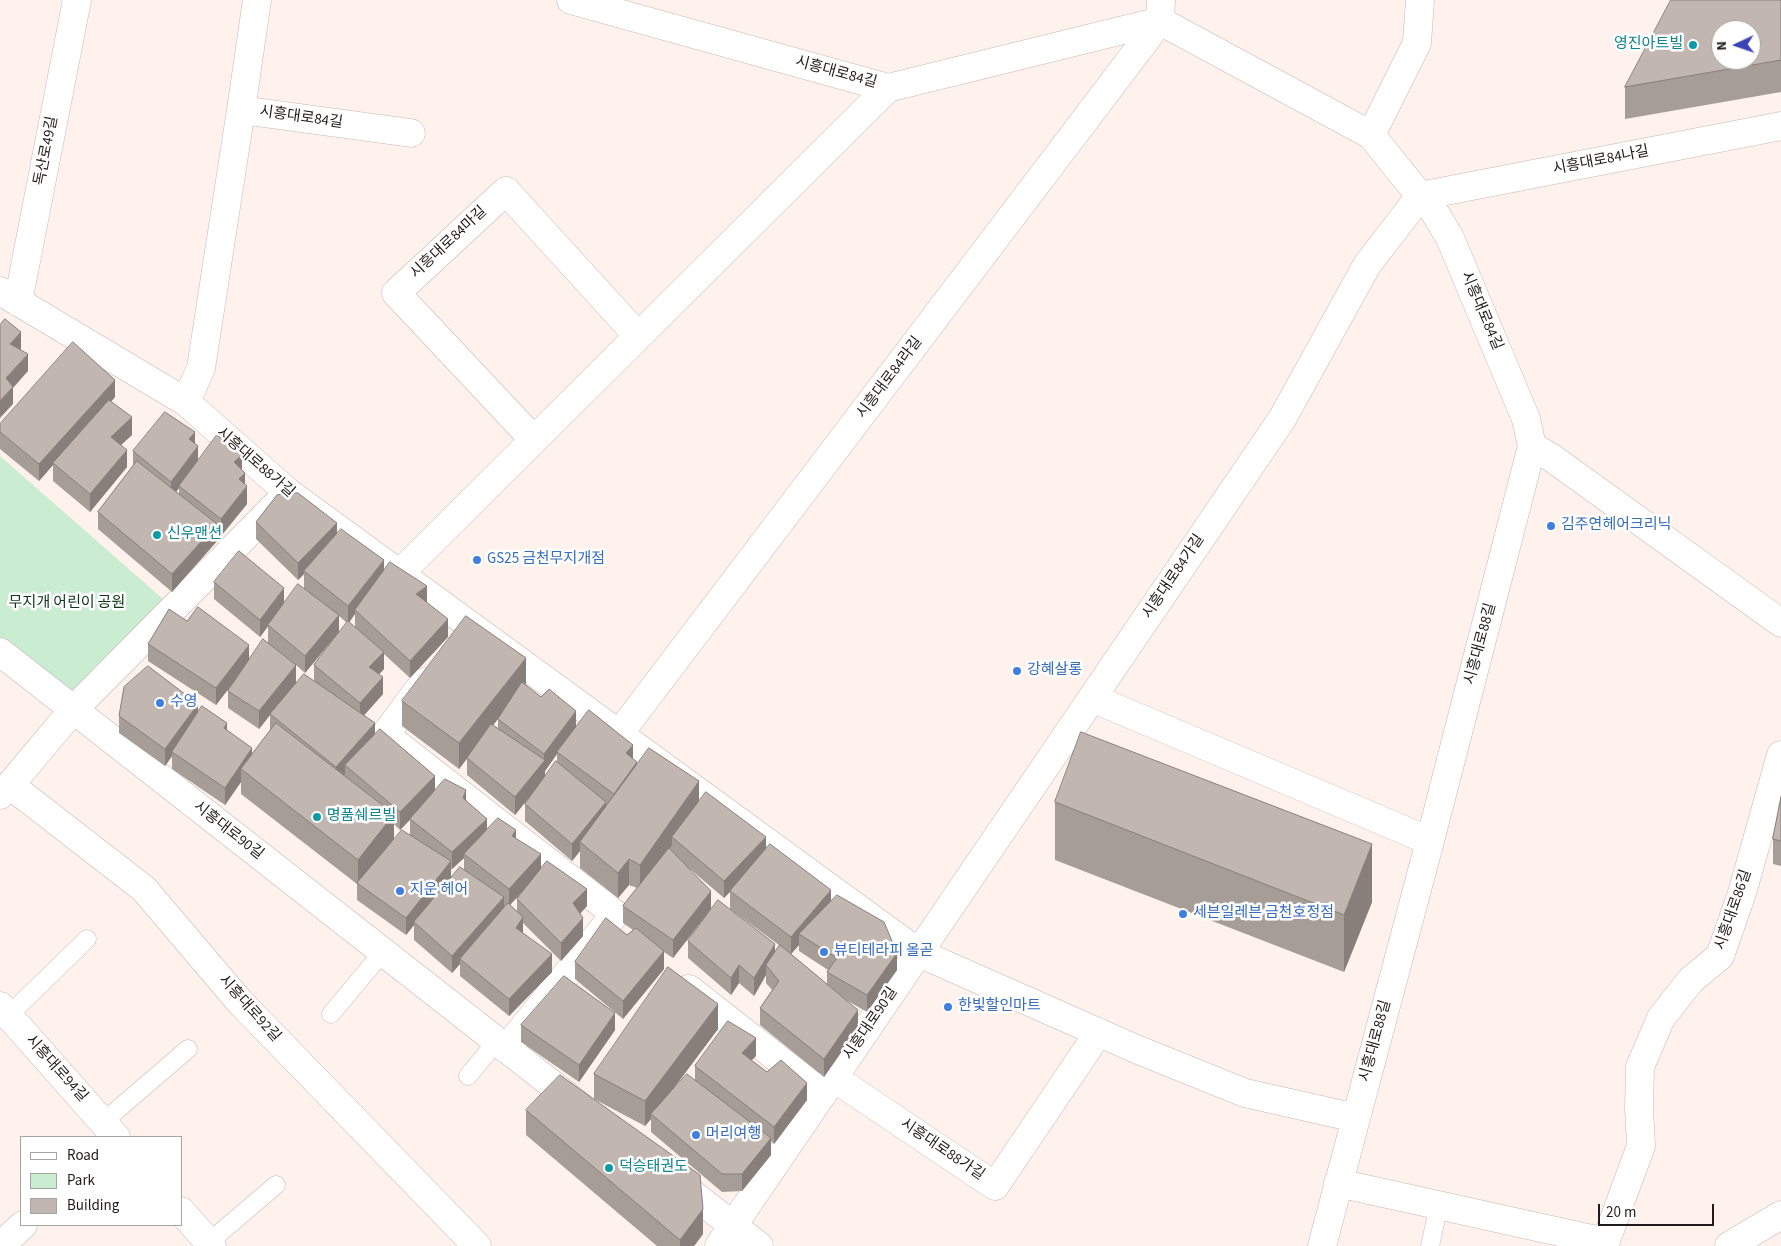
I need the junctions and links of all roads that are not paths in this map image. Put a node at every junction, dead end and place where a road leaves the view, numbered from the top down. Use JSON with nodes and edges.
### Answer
{"nodes":[{"id":1,"x":76,"y":0,"type":"edge"},
{"id":2,"x":257,"y":0,"type":"edge"},
{"id":3,"x":571,"y":0,"type":"edge"},
{"id":4,"x":1420,"y":0,"type":"edge"},
{"id":5,"x":1161,"y":10,"type":"edge"},
{"id":6,"x":888,"y":88,"type":"junction"},
{"id":7,"x":241,"y":110,"type":"junction"},
{"id":8,"x":1781,"y":126,"type":"edge"},
{"id":9,"x":411,"y":133,"type":"dead end"},
{"id":10,"x":1371,"y":135,"type":"junction"},
{"id":11,"x":1420,"y":196,"type":"junction"},
{"id":12,"x":9,"y":297,"type":"edge"},
{"id":13,"x":638,"y":336,"type":"junction"},
{"id":14,"x":186,"y":402,"type":"junction"},
{"id":15,"x":534,"y":440,"type":"junction"},
{"id":16,"x":1532,"y":446,"type":"junction"},
{"id":17,"x":289,"y":493,"type":"junction"},
{"id":18,"x":399,"y":574,"type":"junction"},
{"id":19,"x":1781,"y":623,"type":"edge"},
{"id":20,"x":0,"y":652,"type":"edge"},
{"id":21,"x":438,"y":663,"type":"edge"},
{"id":22,"x":1092,"y":698,"type":"junction"},
{"id":23,"x":73,"y":710,"type":"junction"},
{"id":24,"x":619,"y":734,"type":"junction"},
{"id":25,"x":1781,"y":755,"type":"edge"},
{"id":26,"x":5,"y":790,"type":"edge"},
{"id":27,"x":1430,"y":841,"type":"junction"},
{"id":28,"x":87,"y":939,"type":"dead end"},
{"id":29,"x":383,"y":952,"type":"junction"},
{"id":30,"x":919,"y":953,"type":"junction"},
{"id":31,"x":678,"y":981,"type":"edge"},
{"id":32,"x":4,"y":1011,"type":"edge"},
{"id":33,"x":331,"y":1014,"type":"dead end"},
{"id":34,"x":1099,"y":1032,"type":"junction"},
{"id":35,"x":502,"y":1045,"type":"junction"},
{"id":36,"x":188,"y":1049,"type":"dead end"},
{"id":37,"x":468,"y":1076,"type":"dead end"},
{"id":38,"x":828,"y":1086,"type":"junction"},
{"id":39,"x":1356,"y":1118,"type":"junction"},
{"id":40,"x":600,"y":1122,"type":"edge"},
{"id":41,"x":109,"y":1130,"type":"edge"},
{"id":42,"x":655,"y":1165,"type":"edge"},
{"id":43,"x":1338,"y":1182,"type":"junction"},
{"id":44,"x":276,"y":1184,"type":"dead end"},
{"id":45,"x":1439,"y":1205,"type":"junction"},
{"id":46,"x":182,"y":1212,"type":"edge"},
{"id":47,"x":1781,"y":1215,"type":"edge"},
{"id":48,"x":22,"y":1226,"type":"edge"},
{"id":49,"x":726,"y":1236,"type":"edge"},
{"id":50,"x":211,"y":1244,"type":"edge"},
{"id":51,"x":1604,"y":1244,"type":"edge"},
{"id":52,"x":0,"y":1246,"type":"edge"},
{"id":53,"x":477,"y":1246,"type":"edge"},
{"id":54,"x":759,"y":1246,"type":"edge"},
{"id":55,"x":1323,"y":1246,"type":"edge"},
{"id":56,"x":1430,"y":1246,"type":"edge"},
{"id":57,"x":1729,"y":1246,"type":"edge"}],
"edges":[{"from":1,"to":12,"type":"street","name":"독산로49길"},
{"from":2,"to":7,"type":"street","name":"시흥대로84길"},
{"from":3,"to":6,"type":"street","name":"시흥대로84길"},
{"from":4,"to":10,"type":"street"},
{"from":5,"to":6,"type":"street","name":"시흥대로84길"},
{"from":5,"to":10,"type":"street","name":"시흥대로84길"},
{"from":5,"to":24,"type":"street","name":"시흥대로84라길"},
{"from":6,"to":13,"type":"street"},
{"from":7,"to":9,"type":"street","name":"시흥대로84길"},
{"from":7,"to":14,"type":"street"},
{"from":8,"to":11,"type":"street","name":"시흥대로84나길"},
{"from":10,"to":11,"type":"street","name":"시흥대로84길"},
{"from":11,"to":16,"type":"street","name":"시흥대로84길"},
{"from":11,"to":22,"type":"street","name":"시흥대로84가길"},
{"from":12,"to":14,"type":"street","name":"시흥대로88가길"},
{"from":13,"to":15,"type":"street"},
{"from":13,"to":15,"type":"street","name":"시흥대로84마길"},
{"from":14,"to":17,"type":"street","name":"시흥대로88가길"},
{"from":15,"to":18,"type":"street"},
{"from":16,"to":19,"type":"street"},
{"from":16,"to":27,"type":"street","name":"시흥대로88길"},
{"from":17,"to":18,"type":"street","name":"시흥대로88가길"},
{"from":17,"to":23,"type":"street"},
{"from":18,"to":24,"type":"street","name":"시흥대로88가길"},
{"from":20,"to":23,"type":"street","name":"시흥대로90길"},
{"from":21,"to":35,"type":"street"},
{"from":22,"to":27,"type":"street"},
{"from":22,"to":30,"type":"street","name":"시흥대로84가길"},
{"from":23,"to":26,"type":"street"},
{"from":23,"to":29,"type":"street","name":"시흥대로90길"},
{"from":24,"to":30,"type":"street","name":"시흥대로88가길"},
{"from":25,"to":51,"type":"street","name":"시흥대로86길"},
{"from":26,"to":53,"type":"street","name":"시흥대로92길"},
{"from":27,"to":39,"type":"street","name":"시흥대로88길"},
{"from":28,"to":32,"type":"lane","name":"시흥대로94길"},
{"from":29,"to":33,"type":"lane"},
{"from":29,"to":35,"type":"street","name":"시흥대로90길"},
{"from":30,"to":34,"type":"street","name":"시흥대로88가길"},
{"from":30,"to":38,"type":"street","name":"시흥대로90길"},
{"from":31,"to":38,"type":"street"},
{"from":32,"to":41,"type":"street","name":"시흥대로94길"},
{"from":34,"to":38,"type":"street","name":"시흥대로88가길"},
{"from":34,"to":39,"type":"street","name":"시흥대로88가길"},
{"from":35,"to":37,"type":"lane"},
{"from":35,"to":40,"type":"street","name":"시흥대로90길"},
{"from":36,"to":41,"type":"lane","name":"시흥대로94길"},
{"from":38,"to":49,"type":"street","name":"시흥대로90길"},
{"from":39,"to":43,"type":"street","name":"시흥대로88길"},
{"from":42,"to":49,"type":"street"},
{"from":43,"to":45,"type":"street"},
{"from":43,"to":55,"type":"street","name":"시흥대로88길"},
{"from":44,"to":50,"type":"lane"},
{"from":45,"to":51,"type":"street"},
{"from":45,"to":56,"type":"lane"},
{"from":46,"to":50,"type":"street"},
{"from":47,"to":57,"type":"street"},
{"from":48,"to":52,"type":"street"},
{"from":49,"to":54,"type":"street"}]}
